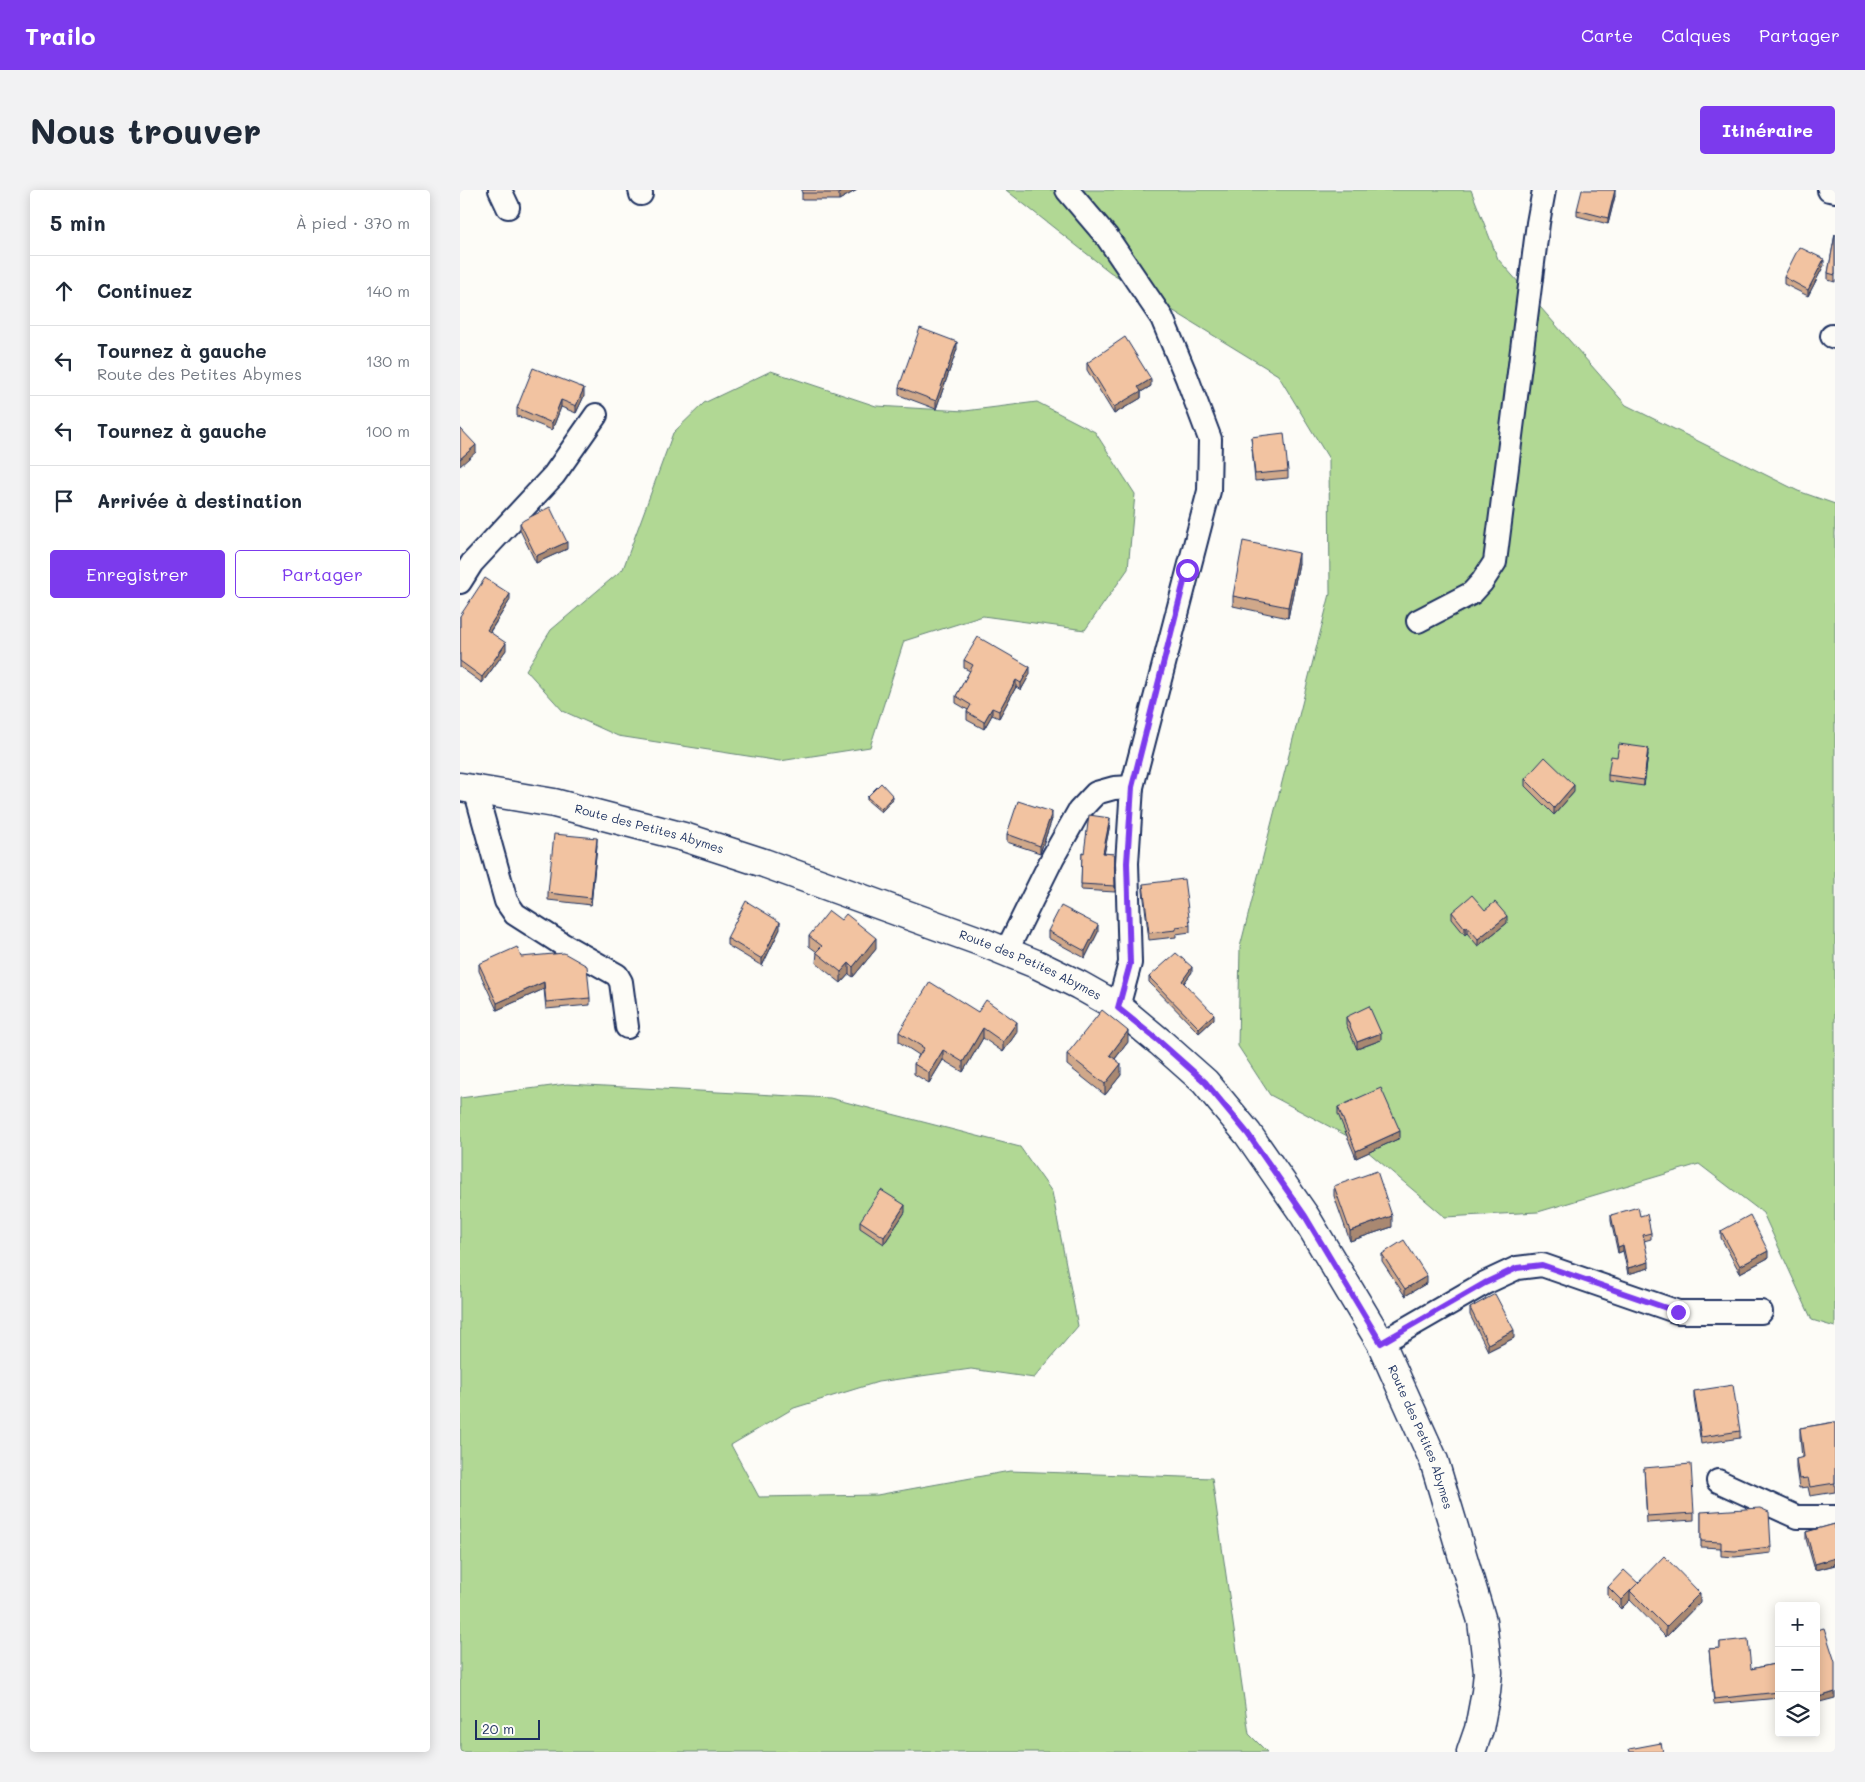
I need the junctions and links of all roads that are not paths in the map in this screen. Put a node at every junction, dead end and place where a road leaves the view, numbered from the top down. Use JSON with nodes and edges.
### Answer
{"nodes":[{"id":1,"x":1067,"y":190,"type":"edge"},
{"id":2,"x":1544,"y":190,"type":"edge"},
{"id":3,"x":1829,"y":190,"type":"edge"},
{"id":4,"x":1835,"y":191,"type":"edge"},
{"id":5,"x":596,"y":415,"type":"dead end"},
{"id":6,"x":460,"y":582,"type":"edge"},
{"id":7,"x":1418,"y":621,"type":"dead end"},
{"id":8,"x":1132,"y":787,"type":"junction"},
{"id":9,"x":468,"y":788,"type":"edge"},
{"id":10,"x":1006,"y":952,"type":"junction"},
{"id":11,"x":1118,"y":1008,"type":"junction"},
{"id":12,"x":627,"y":1027,"type":"dead end"},
{"id":13,"x":1761,"y":1312,"type":"dead end"},
{"id":14,"x":1381,"y":1343,"type":"junction"},
{"id":15,"x":1718,"y":1481,"type":"dead end"},
{"id":16,"x":1835,"y":1517,"type":"edge"},
{"id":17,"x":1471,"y":1752,"type":"edge"}],
"edges":[{"from":1,"to":8,"type":"street"},
{"from":2,"to":7,"type":"street"},
{"from":3,"to":4,"type":"street"},
{"from":5,"to":6,"type":"street"},
{"from":8,"to":10,"type":"street"},
{"from":8,"to":11,"type":"street"},
{"from":9,"to":10,"type":"main road","name":"Route des Petites Abymes"},
{"from":9,"to":12,"type":"street"},
{"from":10,"to":11,"type":"main road","name":"Route des Petites Abymes"},
{"from":11,"to":14,"type":"main road","name":"Route des Petites Abymes"},
{"from":13,"to":14,"type":"street"},
{"from":14,"to":17,"type":"main road","name":"Route des Petites Abymes"},
{"from":15,"to":16,"type":"street"}]}
